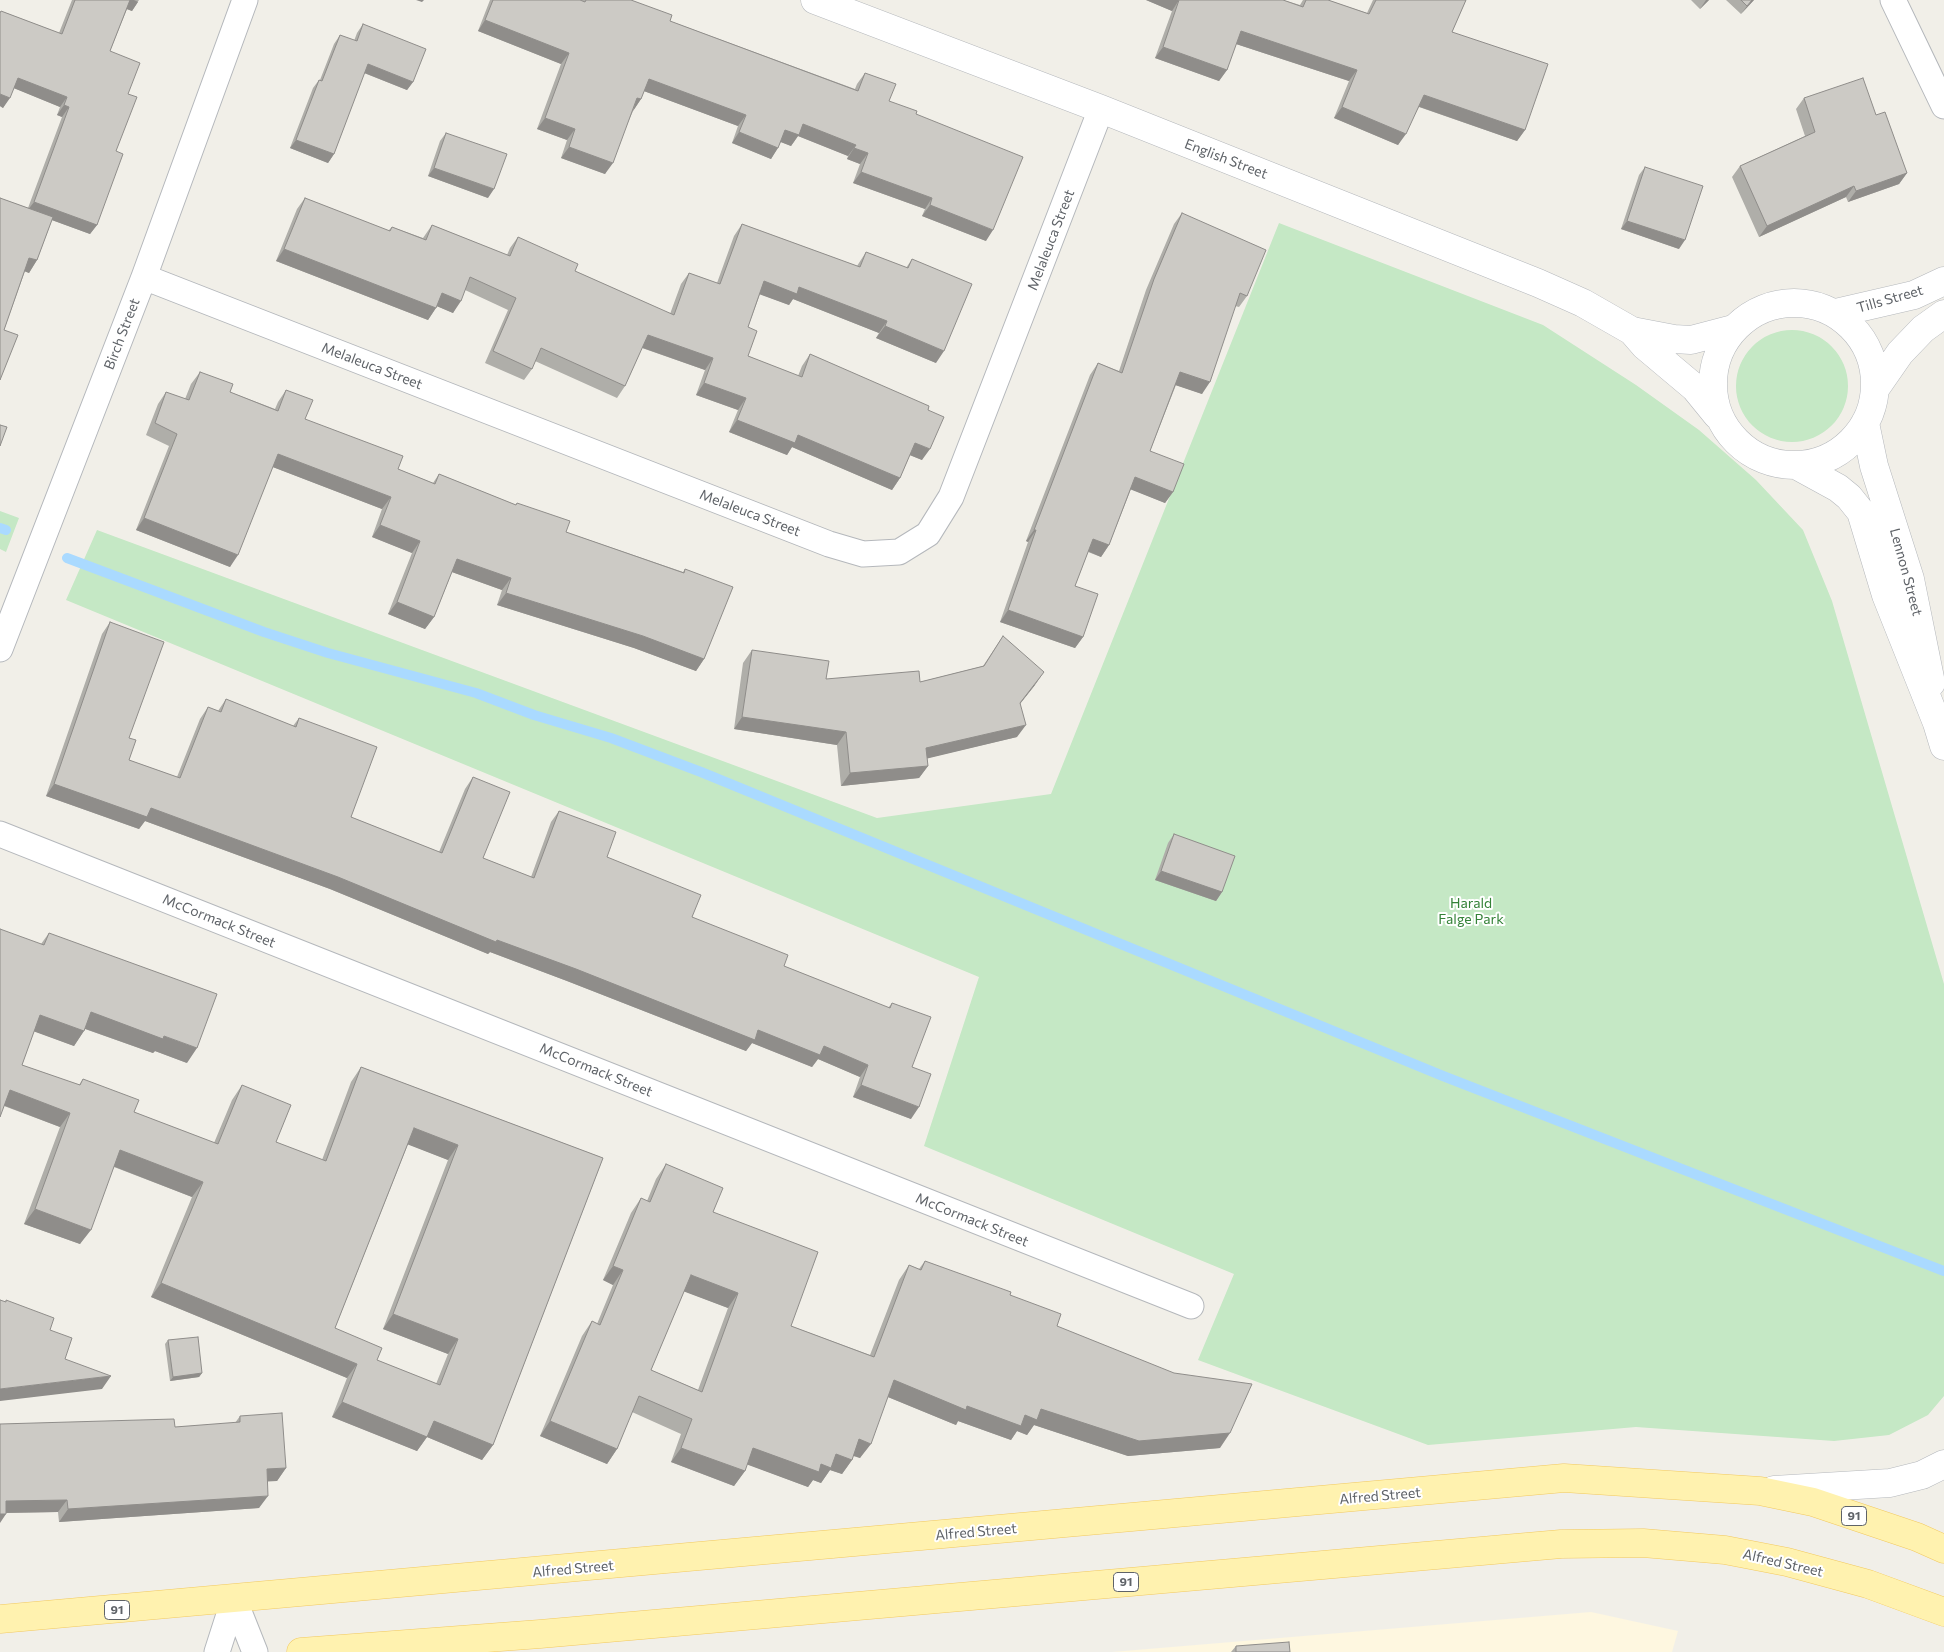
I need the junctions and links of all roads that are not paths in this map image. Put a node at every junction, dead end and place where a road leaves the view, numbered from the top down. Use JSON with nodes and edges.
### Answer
{"nodes":[{"id":1,"x":815,"y":0,"type":"edge"},
{"id":2,"x":1893,"y":0,"type":"edge"},
{"id":3,"x":245,"y":6,"type":"edge"},
{"id":4,"x":1944,"y":106,"type":"edge"},
{"id":5,"x":1101,"y":110,"type":"junction"},
{"id":6,"x":144,"y":277,"type":"junction"},
{"id":7,"x":1944,"y":281,"type":"edge"},
{"id":8,"x":1836,"y":313,"type":"junction"},
{"id":9,"x":1944,"y":314,"type":"edge"},
{"id":10,"x":1733,"y":330,"type":"junction"},
{"id":11,"x":1632,"y":331,"type":"junction"},
{"id":12,"x":1875,"y":389,"type":"junction"},
{"id":13,"x":1721,"y":420,"type":"junction"},
{"id":14,"x":1865,"y":423,"type":"junction"},
{"id":15,"x":1796,"y":465,"type":"junction"},
{"id":16,"x":0,"y":649,"type":"edge"},
{"id":17,"x":1941,"y":735,"type":"edge"},
{"id":18,"x":0,"y":834,"type":"edge"},
{"id":19,"x":1191,"y":1306,"type":"dead end"},
{"id":20,"x":1944,"y":1464,"type":"edge"},
{"id":21,"x":1760,"y":1491,"type":"junction"},
{"id":22,"x":1944,"y":1549,"type":"edge"},
{"id":23,"x":234,"y":1599,"type":"junction"},
{"id":24,"x":1944,"y":1607,"type":"edge"},
{"id":25,"x":0,"y":1619,"type":"edge"},
{"id":26,"x":540,"y":1634,"type":"junction"},
{"id":27,"x":217,"y":1652,"type":"edge"},
{"id":28,"x":255,"y":1652,"type":"edge"},
{"id":29,"x":301,"y":1652,"type":"edge"},
{"id":30,"x":495,"y":1652,"type":"edge"}],
"edges":[{"from":1,"to":5,"type":"street","name":"English Street"},
{"from":2,"to":4,"type":"street"},
{"from":3,"to":6,"type":"street","name":"Birch Street"},
{"from":5,"to":6,"type":"street","name":"Melaleuca Street"},
{"from":5,"to":11,"type":"street","name":"English Street"},
{"from":6,"to":16,"type":"street","name":"Birch Street"},
{"from":7,"to":8,"type":"street","name":"Tills Street"},
{"from":8,"to":10,"type":"street"},
{"from":8,"to":12,"type":"street"},
{"from":9,"to":12,"type":"street"},
{"from":10,"to":11,"type":"street","name":"English Street"},
{"from":10,"to":13,"type":"street"},
{"from":11,"to":13,"type":"street","name":"English Street"},
{"from":12,"to":14,"type":"street"},
{"from":13,"to":15,"type":"street"},
{"from":14,"to":15,"type":"street"},
{"from":14,"to":17,"type":"street","name":"Lennon Street"},
{"from":15,"to":17,"type":"street","name":"Lennon Street"},
{"from":18,"to":19,"type":"street","name":"McCormack Street"},
{"from":20,"to":21,"type":"street"},
{"from":21,"to":22,"type":"main road","name":"Alfred Street","number":"91"},
{"from":21,"to":23,"type":"main road","name":"Alfred Street","number":"91"},
{"from":23,"to":25,"type":"main road","name":"Alfred Street","number":"91"},
{"from":23,"to":27,"type":"street"},
{"from":23,"to":28,"type":"street"},
{"from":24,"to":26,"type":"main road","name":"Alfred Street","number":"91"},
{"from":26,"to":29,"type":"main road","name":"Alfred Street","number":"91"},
{"from":26,"to":30,"type":"street"}]}
